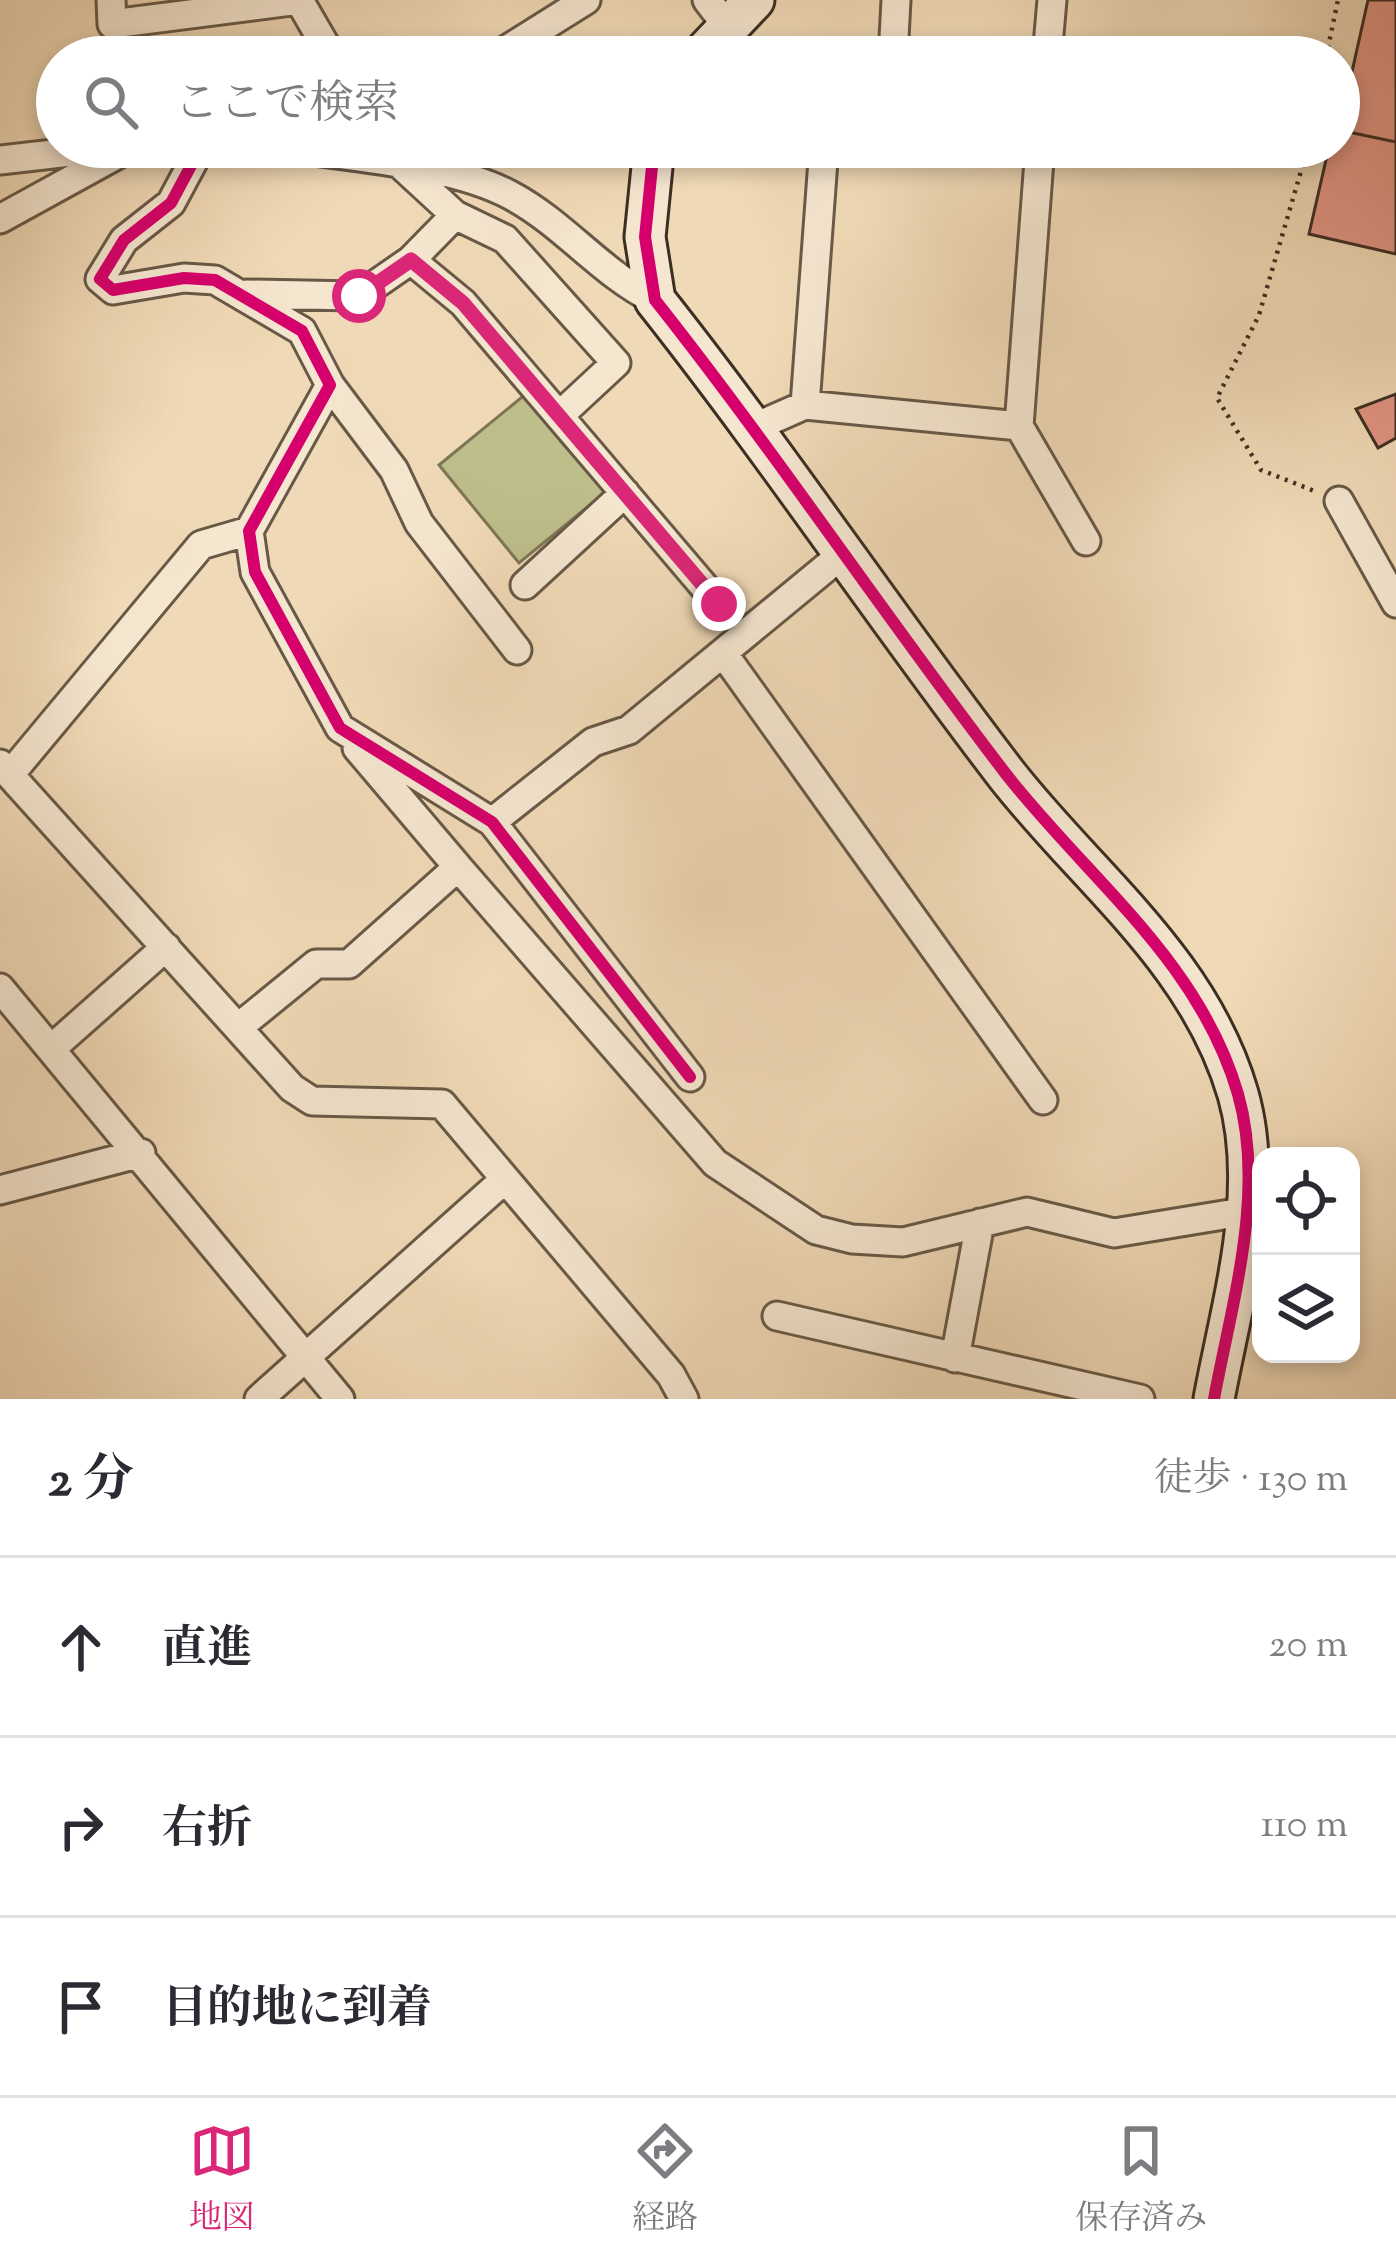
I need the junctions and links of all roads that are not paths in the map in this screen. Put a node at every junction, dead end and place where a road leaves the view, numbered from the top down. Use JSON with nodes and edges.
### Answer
{"nodes":[{"id":1,"x":111,"y":0,"type":"edge"},
{"id":2,"x":299,"y":0,"type":"edge"},
{"id":3,"x":586,"y":0,"type":"edge"},
{"id":4,"x":896,"y":0,"type":"edge"},
{"id":5,"x":1052,"y":0,"type":"edge"},
{"id":6,"x":730,"y":9,"type":"edge"},
{"id":7,"x":320,"y":36,"type":"edge"},
{"id":8,"x":529,"y":36,"type":"edge"},
{"id":9,"x":713,"y":36,"type":"edge"},
{"id":10,"x":894,"y":36,"type":"edge"},
{"id":11,"x":1049,"y":36,"type":"edge"},
{"id":12,"x":36,"y":156,"type":"edge"},
{"id":13,"x":0,"y":160,"type":"edge"},
{"id":14,"x":92,"y":168,"type":"edge"},
{"id":15,"x":190,"y":168,"type":"edge"},
{"id":16,"x":407,"y":168,"type":"edge"},
{"id":17,"x":427,"y":168,"type":"edge"},
{"id":18,"x":652,"y":168,"type":"edge"},
{"id":19,"x":822,"y":168,"type":"edge"},
{"id":20,"x":1038,"y":168,"type":"edge"},
{"id":21,"x":454,"y":215,"type":"junction"},
{"id":22,"x":0,"y":219,"type":"edge"},
{"id":23,"x":411,"y":260,"type":"junction"},
{"id":24,"x":246,"y":294,"type":"junction"},
{"id":25,"x":655,"y":299,"type":"junction"},
{"id":26,"x":330,"y":385,"type":"junction"},
{"id":27,"x":805,"y":405,"type":"junction"},
{"id":28,"x":559,"y":416,"type":"junction"},
{"id":29,"x":1019,"y":425,"type":"junction"},
{"id":30,"x":753,"y":428,"type":"junction"},
{"id":31,"x":625,"y":494,"type":"junction"},
{"id":32,"x":1339,"y":501,"type":"road end"},
{"id":33,"x":249,"y":531,"type":"junction"},
{"id":34,"x":1086,"y":541,"type":"dead end"},
{"id":35,"x":845,"y":551,"type":"junction"},
{"id":36,"x":526,"y":586,"type":"dead end"},
{"id":37,"x":1396,"y":603,"type":"edge"},
{"id":38,"x":719,"y":604,"type":"dead end"},
{"id":39,"x":517,"y":650,"type":"dead end"},
{"id":40,"x":723,"y":652,"type":"junction"},
{"id":41,"x":340,"y":728,"type":"junction"},
{"id":42,"x":6,"y":768,"type":"edge"},
{"id":43,"x":492,"y":822,"type":"junction"},
{"id":44,"x":458,"y":867,"type":"junction"},
{"id":45,"x":166,"y":947,"type":"junction"},
{"id":46,"x":0,"y":988,"type":"edge"},
{"id":47,"x":32,"y":1025,"type":"junction"},
{"id":48,"x":240,"y":1027,"type":"junction"},
{"id":49,"x":0,"y":1034,"type":"edge"},
{"id":50,"x":51,"y":1049,"type":"junction"},
{"id":51,"x":690,"y":1077,"type":"dead end"},
{"id":52,"x":1042,"y":1100,"type":"dead end"},
{"id":53,"x":141,"y":1154,"type":"junction"},
{"id":54,"x":504,"y":1180,"type":"junction"},
{"id":55,"x":0,"y":1190,"type":"edge"},
{"id":56,"x":1248,"y":1211,"type":"junction"},
{"id":57,"x":980,"y":1223,"type":"junction"},
{"id":58,"x":777,"y":1316,"type":"dead end"},
{"id":59,"x":955,"y":1358,"type":"junction"},
{"id":60,"x":307,"y":1359,"type":"junction"},
{"id":61,"x":260,"y":1399,"type":"edge"},
{"id":62,"x":340,"y":1399,"type":"edge"},
{"id":63,"x":684,"y":1399,"type":"edge"},
{"id":64,"x":1140,"y":1399,"type":"edge"},
{"id":65,"x":1214,"y":1399,"type":"edge"}],
"edges":[{"from":1,"to":2,"type":"street"},
{"from":2,"to":7,"type":"street"},
{"from":3,"to":8,"type":"street"},
{"from":4,"to":10,"type":"street"},
{"from":5,"to":11,"type":"street"},
{"from":6,"to":9,"type":"street"},
{"from":12,"to":13,"type":"street"},
{"from":14,"to":22,"type":"street"},
{"from":15,"to":24,"type":"street"},
{"from":16,"to":21,"type":"street"},
{"from":17,"to":25,"type":"street"},
{"from":18,"to":25,"type":"street"},
{"from":19,"to":27,"type":"street"},
{"from":20,"to":29,"type":"street"},
{"from":21,"to":23,"type":"street"},
{"from":21,"to":28,"type":"street"},
{"from":23,"to":24,"type":"street"},
{"from":23,"to":28,"type":"street"},
{"from":24,"to":26,"type":"street"},
{"from":25,"to":30,"type":"street"},
{"from":26,"to":33,"type":"street"},
{"from":26,"to":39,"type":"street"},
{"from":27,"to":29,"type":"street"},
{"from":27,"to":30,"type":"street"},
{"from":28,"to":31,"type":"street"},
{"from":29,"to":34,"type":"street"},
{"from":30,"to":35,"type":"street"},
{"from":31,"to":36,"type":"street"},
{"from":31,"to":38,"type":"street"},
{"from":32,"to":37,"type":"street"},
{"from":33,"to":41,"type":"street"},
{"from":33,"to":42,"type":"street"},
{"from":35,"to":40,"type":"street"},
{"from":35,"to":56,"type":"street"},
{"from":40,"to":43,"type":"street"},
{"from":40,"to":52,"type":"street"},
{"from":41,"to":43,"type":"street"},
{"from":41,"to":44,"type":"street"},
{"from":42,"to":45,"type":"street"},
{"from":43,"to":51,"type":"street"},
{"from":44,"to":48,"type":"street"},
{"from":44,"to":57,"type":"street"},
{"from":45,"to":48,"type":"street"},
{"from":45,"to":50,"type":"street"},
{"from":46,"to":47,"type":"street"},
{"from":47,"to":49,"type":"street"},
{"from":47,"to":50,"type":"street"},
{"from":48,"to":54,"type":"street"},
{"from":50,"to":53,"type":"street"},
{"from":53,"to":55,"type":"street"},
{"from":53,"to":60,"type":"street"},
{"from":54,"to":60,"type":"street"},
{"from":54,"to":63,"type":"street"},
{"from":56,"to":57,"type":"street"},
{"from":56,"to":65,"type":"street"},
{"from":57,"to":59,"type":"street"},
{"from":58,"to":59,"type":"street"},
{"from":59,"to":64,"type":"street"},
{"from":60,"to":61,"type":"street"},
{"from":60,"to":62,"type":"street"}]}
